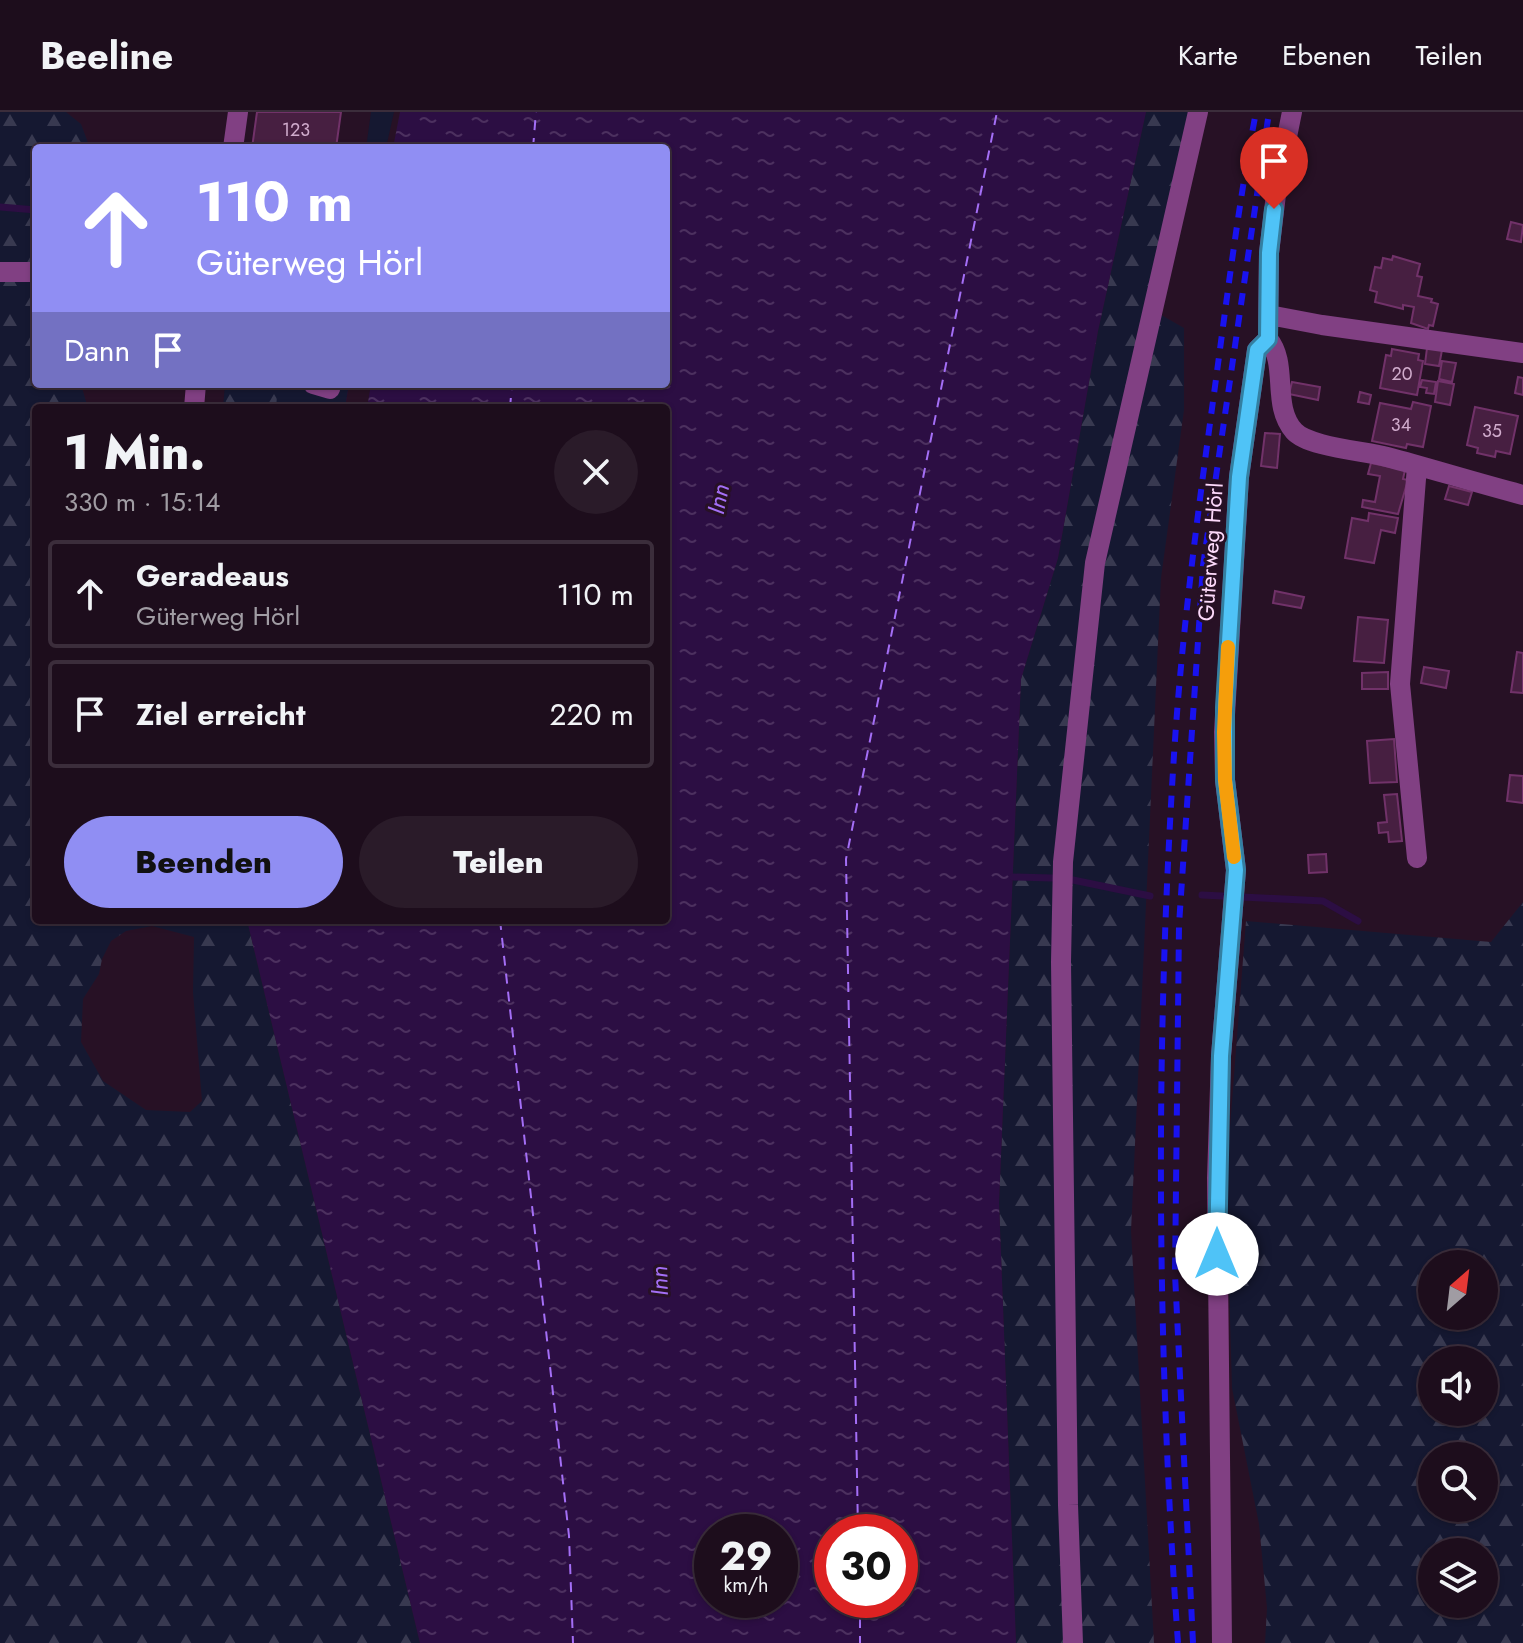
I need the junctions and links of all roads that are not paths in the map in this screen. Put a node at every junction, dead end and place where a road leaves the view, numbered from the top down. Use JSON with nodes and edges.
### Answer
{"nodes":[{"id":1,"x":238,"y":112,"type":"edge"},
{"id":2,"x":1198,"y":112,"type":"edge"},
{"id":3,"x":1292,"y":112,"type":"edge"},
{"id":4,"x":234,"y":144,"type":"edge"},
{"id":5,"x":0,"y":272,"type":"edge"},
{"id":6,"x":32,"y":272,"type":"edge"},
{"id":7,"x":1269,"y":315,"type":"junction"},
{"id":8,"x":1268,"y":339,"type":"junction"},
{"id":9,"x":1523,"y":353,"type":"edge"},
{"id":10,"x":1417,"y":466,"type":"junction"},
{"id":11,"x":1523,"y":495,"type":"edge"},
{"id":12,"x":1417,"y":858,"type":"dead end"},
{"id":13,"x":1073,"y":1643,"type":"edge"},
{"id":14,"x":1222,"y":1643,"type":"edge"}],
"edges":[{"from":1,"to":4,"type":"street"},
{"from":2,"to":13,"type":"street"},
{"from":3,"to":7,"type":"street","name":"Güterweg Hörl"},
{"from":5,"to":6,"type":"street"},
{"from":7,"to":8,"type":"street","name":"Güterweg Hörl"},
{"from":7,"to":9,"type":"street"},
{"from":8,"to":10,"type":"street"},
{"from":8,"to":14,"type":"street","name":"Güterweg Hörl"},
{"from":10,"to":11,"type":"street"},
{"from":10,"to":12,"type":"street"}]}
